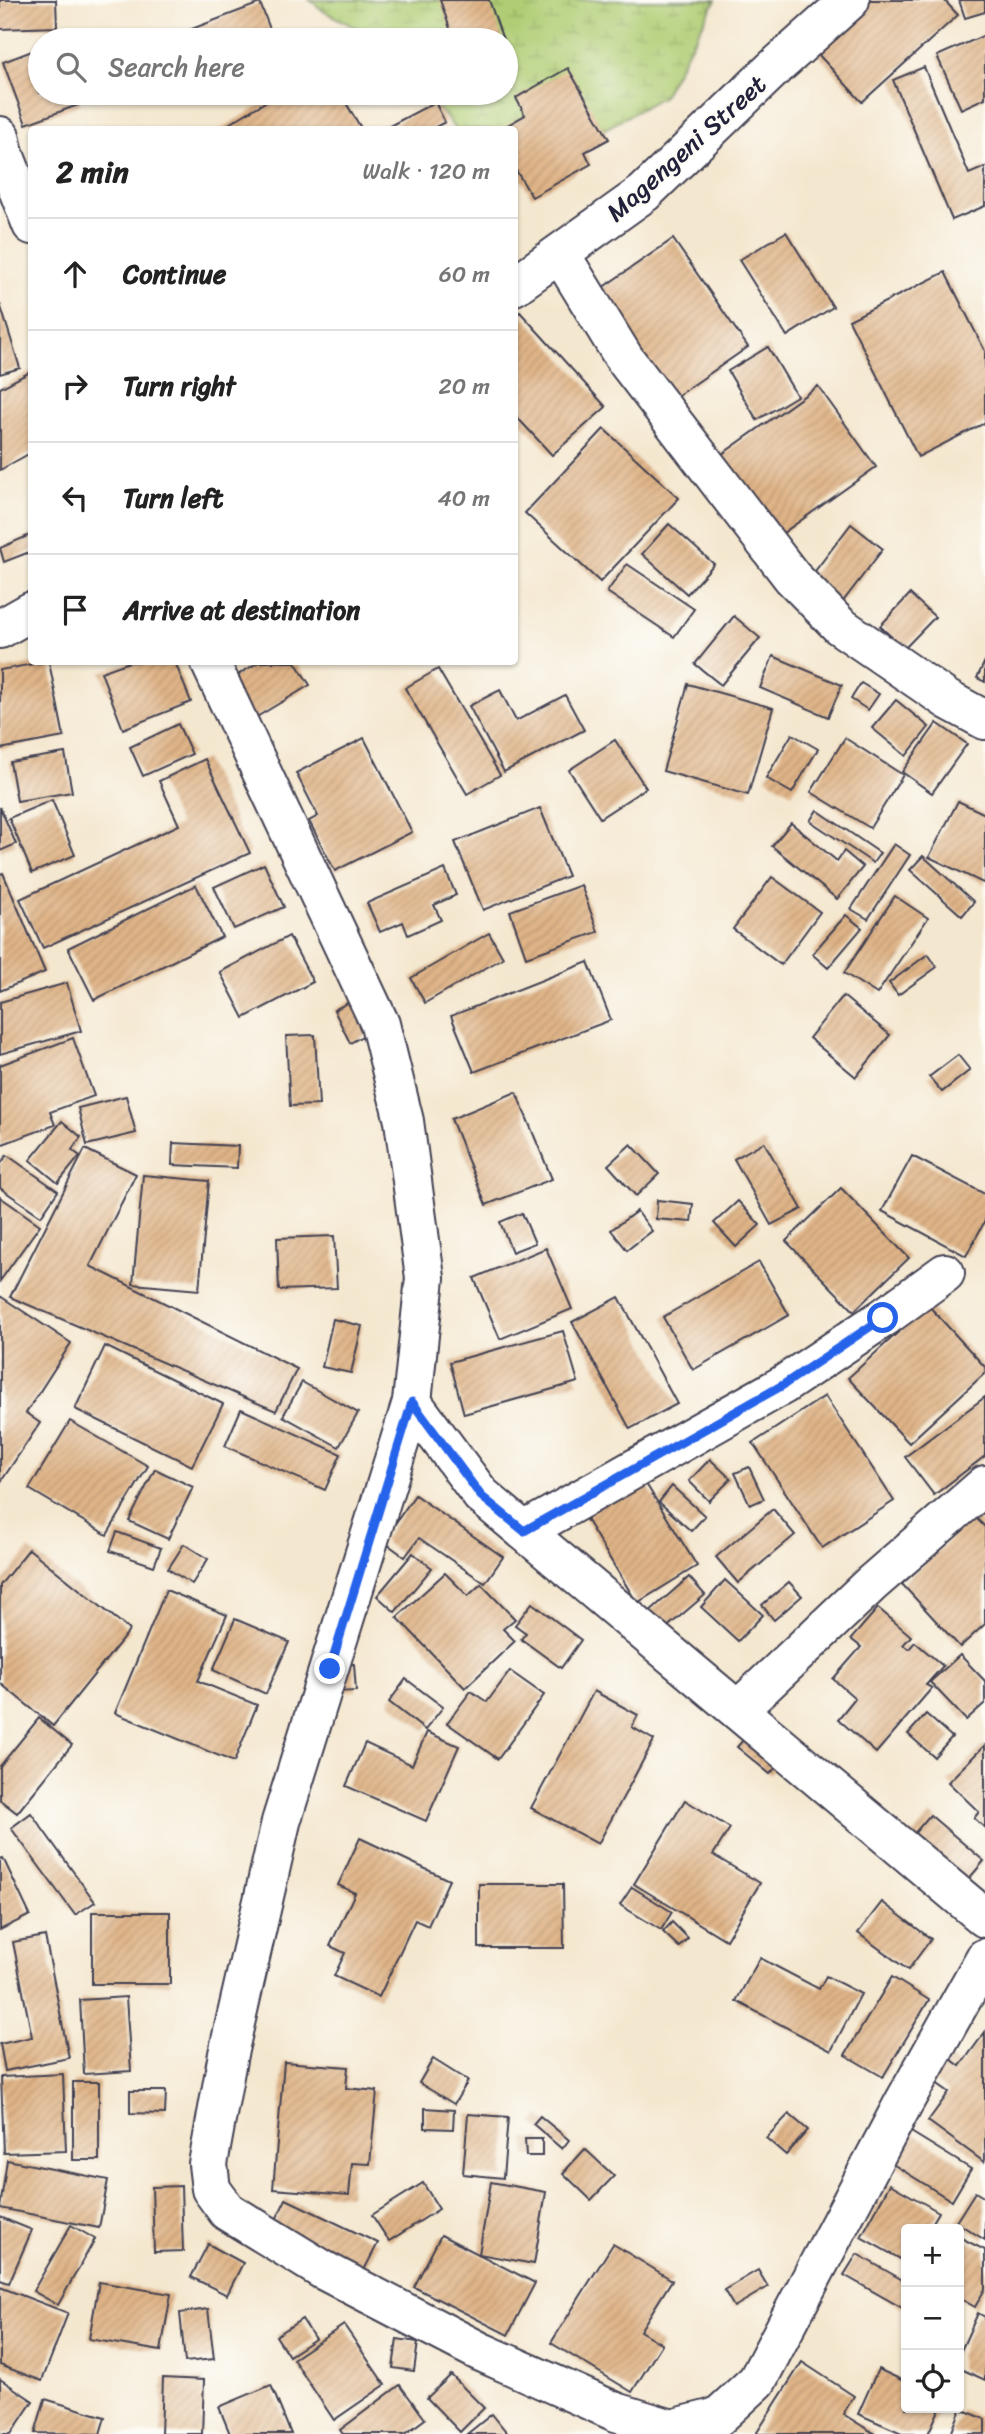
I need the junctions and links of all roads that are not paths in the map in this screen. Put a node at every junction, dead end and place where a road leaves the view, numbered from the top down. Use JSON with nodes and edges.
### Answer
{"nodes":[{"id":1,"x":850,"y":0,"type":"edge"},
{"id":2,"x":1,"y":148,"type":"edge"},
{"id":3,"x":28,"y":215,"type":"edge"},
{"id":4,"x":561,"y":255,"type":"junction"},
{"id":5,"x":518,"y":283,"type":"edge"},
{"id":6,"x":28,"y":613,"type":"edge"},
{"id":7,"x":0,"y":629,"type":"edge"},
{"id":8,"x":211,"y":665,"type":"edge"},
{"id":9,"x":985,"y":720,"type":"edge"},
{"id":10,"x":945,"y":1273,"type":"dead end"},
{"id":11,"x":412,"y":1402,"type":"junction"},
{"id":12,"x":985,"y":1485,"type":"edge"},
{"id":13,"x":524,"y":1531,"type":"junction"},
{"id":14,"x":738,"y":1710,"type":"junction"},
{"id":15,"x":985,"y":1918,"type":"edge"},
{"id":16,"x":985,"y":1958,"type":"edge"}],
"edges":[{"from":1,"to":4,"type":"street","name":"Magengeni Street"},
{"from":2,"to":3,"type":"street"},
{"from":4,"to":5,"type":"street","name":"Magengeni Street"},
{"from":4,"to":9,"type":"street"},
{"from":6,"to":7,"type":"street"},
{"from":8,"to":11,"type":"street"},
{"from":10,"to":13,"type":"street"},
{"from":11,"to":13,"type":"street"},
{"from":11,"to":16,"type":"street"},
{"from":12,"to":14,"type":"street"},
{"from":13,"to":14,"type":"street"},
{"from":14,"to":15,"type":"street"}]}
